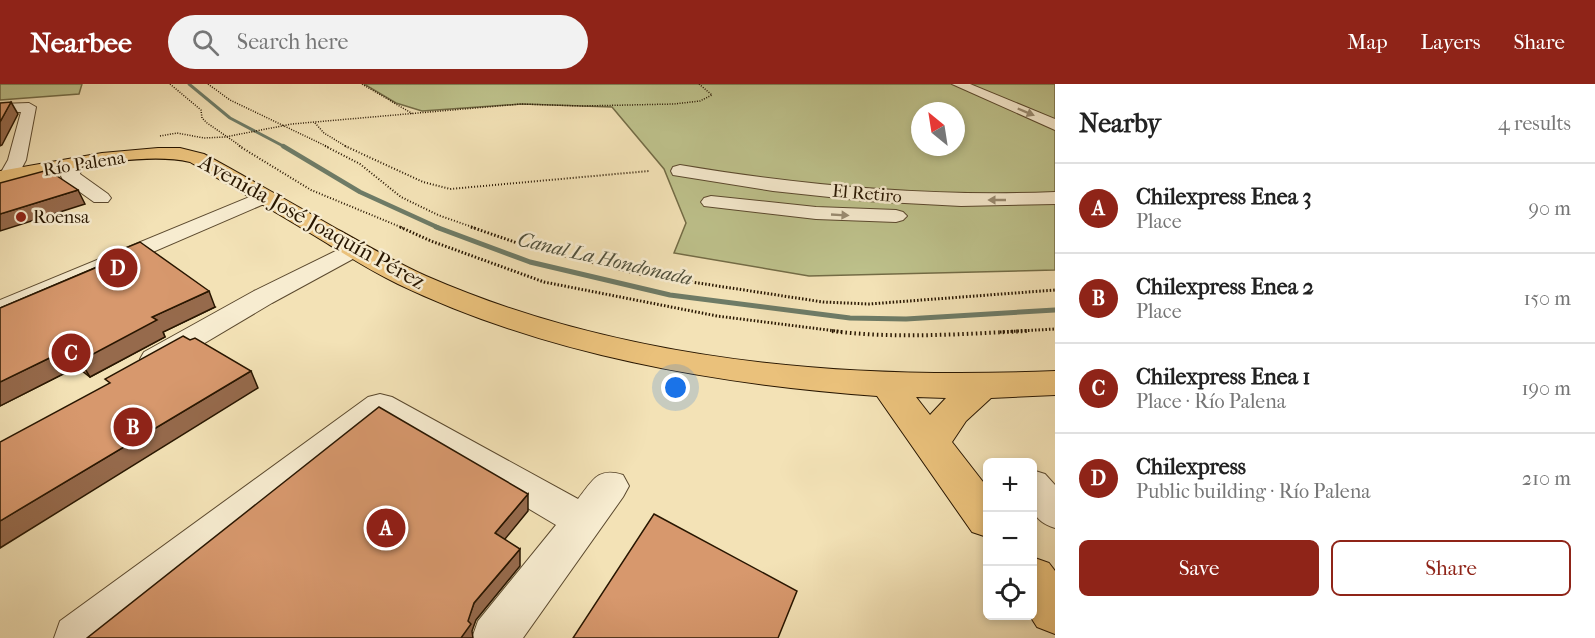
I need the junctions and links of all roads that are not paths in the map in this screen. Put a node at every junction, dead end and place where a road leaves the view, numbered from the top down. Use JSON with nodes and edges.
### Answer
{"nodes":[{"id":1,"x":959,"y":84,"type":"edge"},
{"id":2,"x":992,"y":84,"type":"edge"},
{"id":3,"x":1046,"y":105,"type":"dead end"},
{"id":4,"x":0,"y":108,"type":"edge"},
{"id":5,"x":1055,"y":125,"type":"edge"},
{"id":6,"x":163,"y":145,"type":"joint"},
{"id":7,"x":73,"y":165,"type":"junction"},
{"id":8,"x":7,"y":168,"type":"edge"},
{"id":9,"x":680,"y":171,"type":"dead end"},
{"id":10,"x":777,"y":186,"type":"junction"},
{"id":11,"x":264,"y":197,"type":"junction"},
{"id":12,"x":101,"y":198,"type":"dead end"},
{"id":13,"x":1055,"y":198,"type":"edge"},
{"id":14,"x":711,"y":202,"type":"dead end"},
{"id":15,"x":782,"y":210,"type":"junction"},
{"id":16,"x":1055,"y":212,"type":"edge"},
{"id":17,"x":354,"y":249,"type":"junction"},
{"id":18,"x":0,"y":310,"type":"edge"},
{"id":19,"x":126,"y":375,"type":"edge"},
{"id":20,"x":887,"y":384,"type":"junction"},
{"id":21,"x":983,"y":386,"type":"junction"},
{"id":22,"x":1051,"y":387,"type":"edge"},
{"id":23,"x":932,"y":444,"type":"junction"},
{"id":24,"x":610,"y":486,"type":"dead end"},
{"id":25,"x":1037,"y":491,"type":"edge"},
{"id":26,"x":1055,"y":512,"type":"edge"},
{"id":27,"x":983,"y":514,"type":"edge"},
{"id":28,"x":584,"y":521,"type":"junction"},
{"id":29,"x":1037,"y":586,"type":"edge"},
{"id":30,"x":1055,"y":609,"type":"edge"},
{"id":31,"x":77,"y":638,"type":"edge"},
{"id":32,"x":495,"y":638,"type":"edge"}],
"edges":[{"from":1,"to":5,"type":"street","one_way":true},
{"from":2,"to":3,"type":"street"},
{"from":4,"to":8,"type":"street"},
{"from":6,"to":7,"type":"main road","name":"Río Palena"},
{"from":6,"to":11,"type":"main road","name":"Avenida José Joaquín Pérez"},
{"from":7,"to":8,"type":"main road","name":"Río Palena"},
{"from":7,"to":12,"type":"street"},
{"from":9,"to":10,"type":"street","name":"El Retiro"},
{"from":13,"to":10,"type":"street","name":"El Retiro","one_way":true},
{"from":10,"to":15,"type":"street"},
{"from":11,"to":17,"type":"main road","name":"Avenida José Joaquín Pérez"},
{"from":11,"to":18,"type":"street"},
{"from":14,"to":15,"type":"street","name":"El Retiro"},
{"from":15,"to":16,"type":"street","name":"El Retiro","one_way":true},
{"from":17,"to":19,"type":"street"},
{"from":17,"to":20,"type":"main road","name":"Avenida José Joaquín Pérez"},
{"from":20,"to":21,"type":"main road","name":"Avenida José Joaquín Pérez"},
{"from":20,"to":23,"type":"main road"},
{"from":21,"to":22,"type":"main road","name":"Avenida José Joaquín Pérez"},
{"from":21,"to":23,"type":"main road"},
{"from":23,"to":27,"type":"main road"},
{"from":24,"to":28,"type":"street"},
{"from":25,"to":26,"type":"street"},
{"from":28,"to":31,"type":"street"},
{"from":28,"to":32,"type":"street"},
{"from":29,"to":30,"type":"main road"}]}
